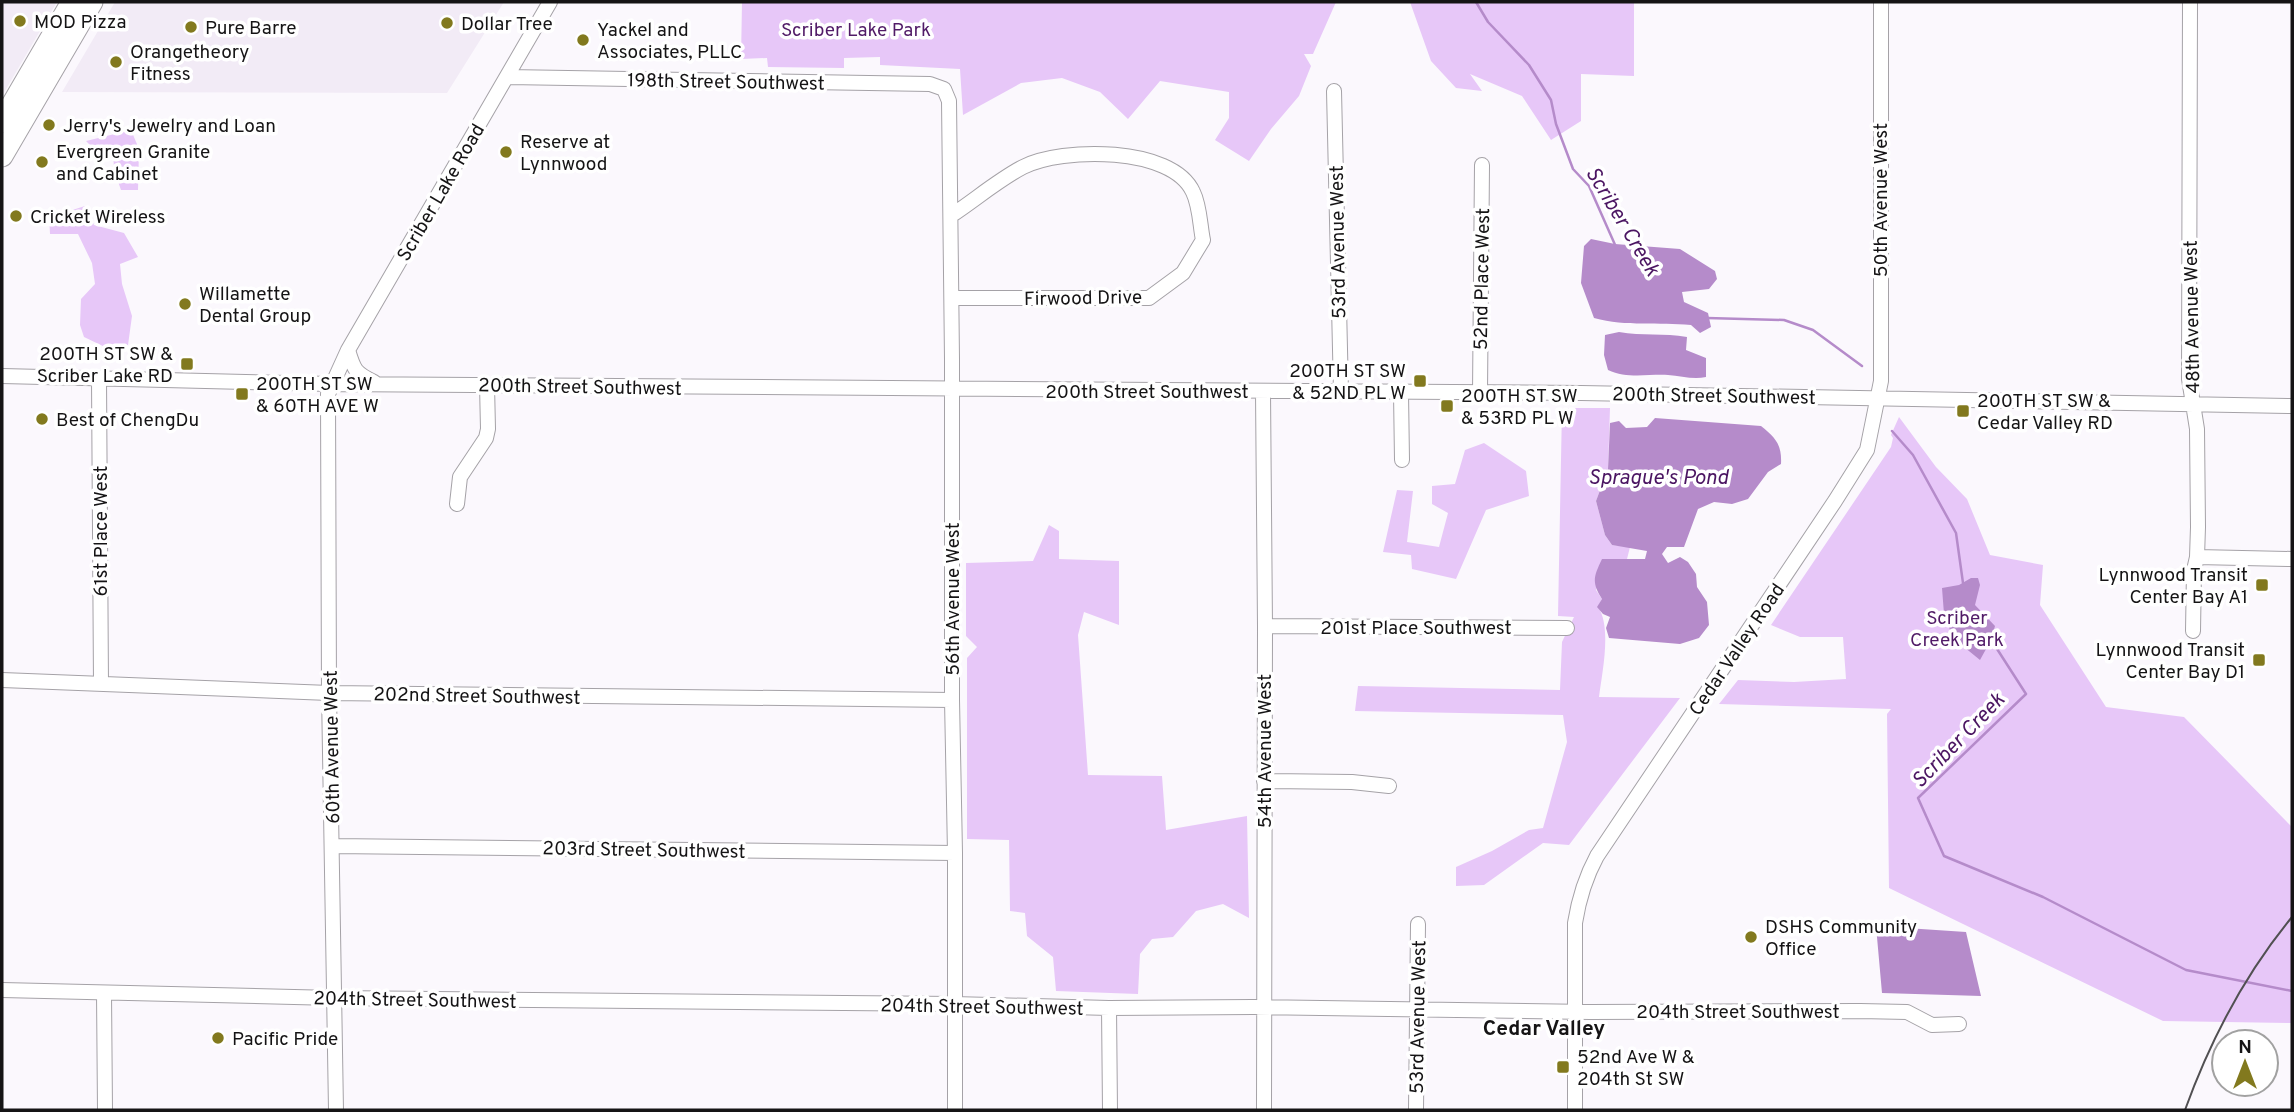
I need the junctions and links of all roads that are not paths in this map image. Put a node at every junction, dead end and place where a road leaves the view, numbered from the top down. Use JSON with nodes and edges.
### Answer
{"nodes":[{"id":1,"x":72,"y":2,"type":"edge"},
{"id":2,"x":92,"y":2,"type":"edge"},
{"id":3,"x":550,"y":2,"type":"edge"},
{"id":4,"x":1881,"y":2,"type":"edge"},
{"id":5,"x":2190,"y":2,"type":"edge"},
{"id":6,"x":507,"y":77,"type":"junction"},
{"id":7,"x":944,"y":89,"type":"joint"},
{"id":8,"x":1334,"y":91,"type":"dead end"},
{"id":9,"x":2,"y":122,"type":"edge"},
{"id":10,"x":2,"y":156,"type":"edge"},
{"id":11,"x":1482,"y":165,"type":"dead end"},
{"id":12,"x":952,"y":215,"type":"junction"},
{"id":13,"x":952,"y":298,"type":"junction"},
{"id":14,"x":348,"y":350,"type":"junction"},
{"id":15,"x":2,"y":376,"type":"edge"},
{"id":16,"x":99,"y":379,"type":"junction"},
{"id":17,"x":331,"y":384,"type":"junction"},
{"id":18,"x":379,"y":384,"type":"junction"},
{"id":19,"x":487,"y":385,"type":"junction"},
{"id":20,"x":953,"y":390,"type":"junction"},
{"id":21,"x":1263,"y":392,"type":"junction"},
{"id":22,"x":1341,"y":392,"type":"junction"},
{"id":23,"x":1401,"y":393,"type":"junction"},
{"id":24,"x":1479,"y":393,"type":"junction"},
{"id":25,"x":1878,"y":398,"type":"junction"},
{"id":26,"x":2193,"y":404,"type":"junction"},
{"id":27,"x":2292,"y":406,"type":"edge"},
{"id":28,"x":1402,"y":460,"type":"dead end"},
{"id":29,"x":457,"y":504,"type":"dead end"},
{"id":30,"x":2197,"y":557,"type":"junction"},
{"id":31,"x":2292,"y":559,"type":"edge"},
{"id":32,"x":1265,"y":626,"type":"junction"},
{"id":33,"x":1567,"y":628,"type":"dead end"},
{"id":34,"x":2193,"y":631,"type":"dead end"},
{"id":35,"x":2,"y":680,"type":"edge"},
{"id":36,"x":101,"y":684,"type":"junction"},
{"id":37,"x":329,"y":693,"type":"junction"},
{"id":38,"x":952,"y":700,"type":"junction"},
{"id":39,"x":1264,"y":780,"type":"junction"},
{"id":40,"x":1389,"y":786,"type":"dead end"},
{"id":41,"x":333,"y":846,"type":"junction"},
{"id":42,"x":955,"y":853,"type":"junction"},
{"id":43,"x":1418,"y":924,"type":"dead end"},
{"id":44,"x":2,"y":989,"type":"edge"},
{"id":45,"x":104,"y":993,"type":"junction"},
{"id":46,"x":334,"y":998,"type":"junction"},
{"id":47,"x":954,"y":1004,"type":"junction"},
{"id":48,"x":1109,"y":1008,"type":"junction"},
{"id":49,"x":1264,"y":1008,"type":"junction"},
{"id":50,"x":1416,"y":1010,"type":"junction"},
{"id":51,"x":1574,"y":1012,"type":"junction"},
{"id":52,"x":1959,"y":1024,"type":"dead end"},
{"id":53,"x":106,"y":1110,"type":"edge"},
{"id":54,"x":336,"y":1110,"type":"edge"},
{"id":55,"x":955,"y":1110,"type":"edge"},
{"id":56,"x":1110,"y":1110,"type":"edge"},
{"id":57,"x":1264,"y":1110,"type":"edge"},
{"id":58,"x":1416,"y":1110,"type":"edge"},
{"id":59,"x":1575,"y":1110,"type":"edge"}],
"edges":[{"from":1,"to":9,"type":"highway"},
{"from":2,"to":10,"type":"highway"},
{"from":3,"to":6,"type":"street","name":"Scriber Lake Road"},
{"from":4,"to":25,"type":"street","name":"50th Avenue West"},
{"from":5,"to":26,"type":"street","name":"48th Avenue West"},
{"from":6,"to":7,"type":"street","name":"198th Street Southwest"},
{"from":6,"to":14,"type":"street","name":"Scriber Lake Road"},
{"from":7,"to":12,"type":"street","name":"56th Avenue West"},
{"from":8,"to":22,"type":"street","name":"53rd Avenue West"},
{"from":11,"to":24,"type":"street","name":"52nd Place West"},
{"from":12,"to":13,"type":"street","name":"56th Avenue West"},
{"from":12,"to":13,"type":"street","name":"Firwood Drive"},
{"from":13,"to":20,"type":"street","name":"56th Avenue West"},
{"from":14,"to":17,"type":"street","name":"Scriber Lake Road"},
{"from":14,"to":18,"type":"street"},
{"from":15,"to":16,"type":"street","name":"200th Street Southwest"},
{"from":16,"to":17,"type":"street","name":"200th Street Southwest"},
{"from":16,"to":36,"type":"street","name":"61st Place West"},
{"from":17,"to":18,"type":"street","name":"200th Street Southwest"},
{"from":17,"to":37,"type":"street","name":"60th Avenue West"},
{"from":18,"to":19,"type":"street","name":"200th Street Southwest"},
{"from":19,"to":20,"type":"street","name":"200th Street Southwest"},
{"from":19,"to":29,"type":"street"},
{"from":20,"to":21,"type":"street","name":"200th Street Southwest"},
{"from":20,"to":38,"type":"street","name":"56th Avenue West"},
{"from":21,"to":22,"type":"street","name":"200th Street Southwest"},
{"from":21,"to":32,"type":"street","name":"54th Avenue West"},
{"from":22,"to":23,"type":"street","name":"200th Street Southwest"},
{"from":23,"to":24,"type":"street","name":"200th Street Southwest"},
{"from":23,"to":28,"type":"street"},
{"from":24,"to":25,"type":"street","name":"200th Street Southwest"},
{"from":25,"to":26,"type":"street","name":"200th Street Southwest"},
{"from":25,"to":51,"type":"street","name":"Cedar Valley Road"},
{"from":26,"to":27,"type":"street","name":"200th Street Southwest"},
{"from":26,"to":30,"type":"street","name":"48th Avenue West"},
{"from":30,"to":31,"type":"street"},
{"from":30,"to":34,"type":"street","name":"48th Avenue West"},
{"from":32,"to":33,"type":"street","name":"201st Place Southwest"},
{"from":32,"to":39,"type":"street","name":"54th Avenue West"},
{"from":35,"to":36,"type":"street","name":"202nd Street Southwest"},
{"from":36,"to":37,"type":"street","name":"202nd Street Southwest"},
{"from":37,"to":38,"type":"street","name":"202nd Street Southwest"},
{"from":37,"to":41,"type":"street","name":"60th Avenue West"},
{"from":38,"to":42,"type":"street","name":"56th Avenue West"},
{"from":39,"to":40,"type":"street"},
{"from":39,"to":49,"type":"street","name":"54th Avenue West"},
{"from":41,"to":42,"type":"street","name":"203rd Street Southwest"},
{"from":41,"to":46,"type":"street","name":"60th Avenue West"},
{"from":42,"to":47,"type":"street","name":"56th Avenue West"},
{"from":43,"to":50,"type":"street","name":"53rd Avenue West"},
{"from":44,"to":45,"type":"street","name":"204th Street Southwest"},
{"from":45,"to":46,"type":"street","name":"204th Street Southwest"},
{"from":45,"to":53,"type":"street"},
{"from":46,"to":47,"type":"street","name":"204th Street Southwest"},
{"from":46,"to":54,"type":"street","name":"60th Avenue West"},
{"from":47,"to":48,"type":"street","name":"204th Street Southwest"},
{"from":47,"to":55,"type":"street","name":"56th Avenue West"},
{"from":48,"to":49,"type":"street","name":"204th Street Southwest"},
{"from":48,"to":56,"type":"street"},
{"from":49,"to":50,"type":"street","name":"204th Street Southwest"},
{"from":49,"to":57,"type":"street","name":"54th Avenue West"},
{"from":50,"to":51,"type":"street","name":"204th Street Southwest"},
{"from":50,"to":58,"type":"street","name":"53rd Avenue West"},
{"from":51,"to":52,"type":"street","name":"204th Street Southwest"},
{"from":51,"to":59,"type":"street","name":"Cedar Valley Road"}]}
